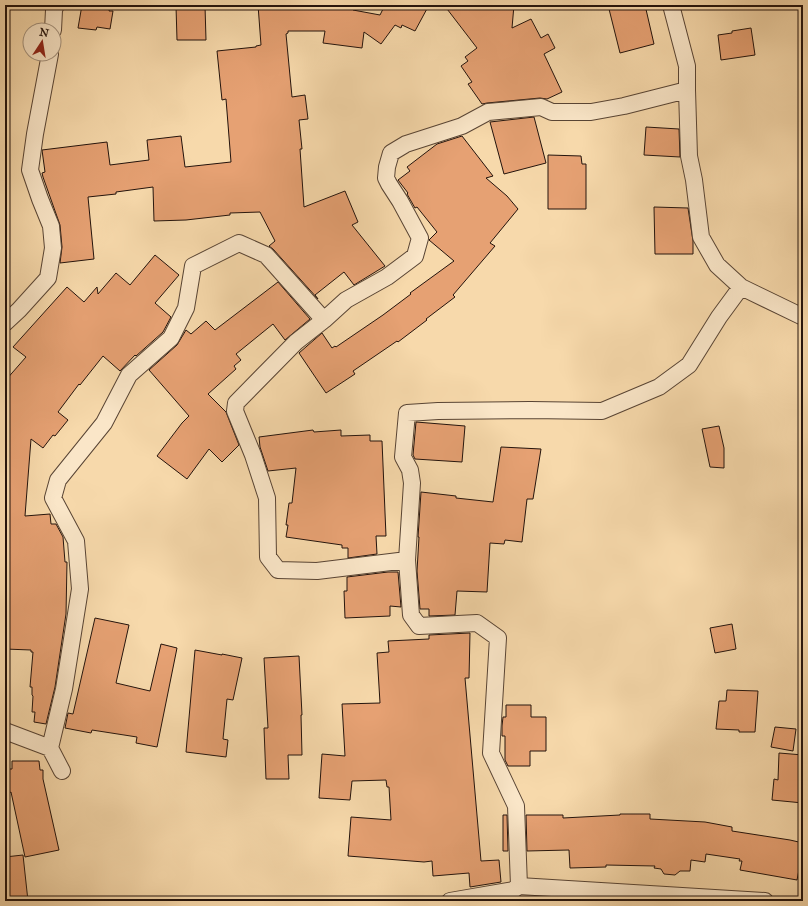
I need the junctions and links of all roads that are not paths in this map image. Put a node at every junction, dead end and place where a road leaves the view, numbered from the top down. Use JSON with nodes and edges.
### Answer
{"nodes":[{"id":1,"x":56,"y":5,"type":"edge"},
{"id":2,"x":671,"y":5,"type":"edge"},
{"id":3,"x":53,"y":22,"type":"edge"},
{"id":4,"x":48,"y":62,"type":"edge"},
{"id":5,"x":687,"y":90,"type":"junction"},
{"id":6,"x":741,"y":287,"type":"junction"},
{"id":7,"x":803,"y":317,"type":"edge"},
{"id":8,"x":324,"y":320,"type":"junction"},
{"id":9,"x":5,"y":323,"type":"edge"},
{"id":10,"x":407,"y":560,"type":"junction"},
{"id":11,"x":5,"y":731,"type":"edge"},
{"id":12,"x":50,"y":748,"type":"junction"},
{"id":13,"x":62,"y":771,"type":"dead end"},
{"id":14,"x":519,"y":886,"type":"junction"},
{"id":15,"x":450,"y":901,"type":"edge"},
{"id":16,"x":765,"y":901,"type":"edge"}],
"edges":[{"from":1,"to":3,"type":"street"},
{"from":2,"to":5,"type":"street"},
{"from":4,"to":9,"type":"street"},
{"from":5,"to":6,"type":"street"},
{"from":5,"to":8,"type":"street"},
{"from":6,"to":7,"type":"street"},
{"from":6,"to":10,"type":"street"},
{"from":8,"to":10,"type":"street"},
{"from":8,"to":12,"type":"street"},
{"from":10,"to":14,"type":"street"},
{"from":11,"to":12,"type":"street"},
{"from":12,"to":13,"type":"street"},
{"from":14,"to":15,"type":"street"},
{"from":14,"to":16,"type":"street"}]}
